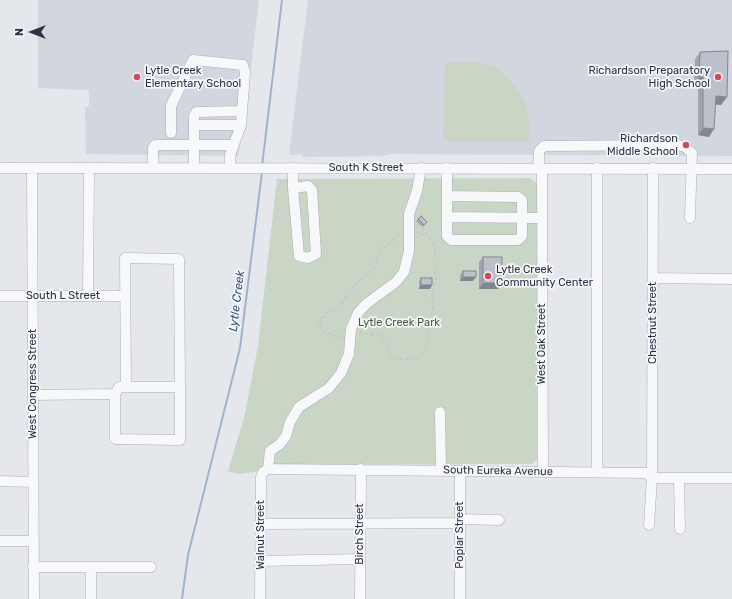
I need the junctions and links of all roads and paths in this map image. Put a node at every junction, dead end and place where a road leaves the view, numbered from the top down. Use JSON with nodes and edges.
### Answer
{"nodes":[{"id":1,"x":242,"y":111,"type":"junction"},
{"id":2,"x":194,"y":125,"type":"junction"},
{"id":3,"x":241,"y":125,"type":"junction"},
{"id":4,"x":171,"y":133,"type":"dead end"},
{"id":5,"x":194,"y":145,"type":"junction"},
{"id":6,"x":234,"y":145,"type":"junction"},
{"id":7,"x":0,"y":168,"type":"edge"},
{"id":8,"x":32,"y":168,"type":"junction"},
{"id":9,"x":89,"y":168,"type":"junction"},
{"id":10,"x":154,"y":168,"type":"junction"},
{"id":11,"x":194,"y":168,"type":"junction"},
{"id":12,"x":235,"y":168,"type":"junction"},
{"id":13,"x":288,"y":168,"type":"junction"},
{"id":14,"x":420,"y":168,"type":"junction"},
{"id":15,"x":447,"y":168,"type":"junction"},
{"id":16,"x":541,"y":168,"type":"junction"},
{"id":17,"x":597,"y":168,"type":"junction"},
{"id":18,"x":653,"y":168,"type":"junction"},
{"id":19,"x":692,"y":168,"type":"junction"},
{"id":20,"x":732,"y":169,"type":"edge"},
{"id":21,"x":293,"y":188,"type":"junction"},
{"id":22,"x":447,"y":196,"type":"junction"},
{"id":23,"x":447,"y":217,"type":"junction"},
{"id":24,"x":522,"y":218,"type":"junction"},
{"id":25,"x":542,"y":218,"type":"junction"},
{"id":26,"x":690,"y":218,"type":"dead end"},
{"id":27,"x":653,"y":278,"type":"junction"},
{"id":28,"x":732,"y":278,"type":"edge"},
{"id":29,"x":0,"y":296,"type":"edge"},
{"id":30,"x":33,"y":296,"type":"junction"},
{"id":31,"x":88,"y":296,"type":"junction"},
{"id":32,"x":125,"y":296,"type":"junction"},
{"id":33,"x":126,"y":387,"type":"junction"},
{"id":34,"x":180,"y":387,"type":"junction"},
{"id":35,"x":115,"y":394,"type":"junction"},
{"id":36,"x":33,"y":395,"type":"junction"},
{"id":37,"x":440,"y":412,"type":"dead end"},
{"id":38,"x":361,"y":469,"type":"junction"},
{"id":39,"x":441,"y":470,"type":"junction"},
{"id":40,"x":266,"y":471,"type":"junction"},
{"id":41,"x":543,"y":471,"type":"junction"},
{"id":42,"x":460,"y":472,"type":"junction"},
{"id":43,"x":597,"y":472,"type":"junction"},
{"id":44,"x":652,"y":478,"type":"junction"},
{"id":45,"x":680,"y":478,"type":"junction"},
{"id":46,"x":732,"y":478,"type":"edge"},
{"id":47,"x":0,"y":481,"type":"edge"},
{"id":48,"x":33,"y":482,"type":"junction"},
{"id":49,"x":499,"y":520,"type":"dead end"},
{"id":50,"x":460,"y":521,"type":"junction"},
{"id":51,"x":360,"y":523,"type":"junction"},
{"id":52,"x":261,"y":524,"type":"junction"},
{"id":53,"x":649,"y":524,"type":"dead end"},
{"id":54,"x":680,"y":529,"type":"dead end"},
{"id":55,"x":0,"y":541,"type":"edge"},
{"id":56,"x":33,"y":541,"type":"junction"},
{"id":57,"x":360,"y":559,"type":"junction"},
{"id":58,"x":260,"y":561,"type":"junction"},
{"id":59,"x":33,"y":567,"type":"junction"},
{"id":60,"x":91,"y":567,"type":"junction"},
{"id":61,"x":151,"y":567,"type":"dead end"},
{"id":62,"x":34,"y":599,"type":"edge"},
{"id":63,"x":91,"y":599,"type":"edge"},
{"id":64,"x":260,"y":599,"type":"edge"},
{"id":65,"x":360,"y":599,"type":"edge"},
{"id":66,"x":460,"y":599,"type":"edge"}],
"edges":[{"from":1,"to":2,"type":"street"},
{"from":1,"to":3,"type":"street"},
{"from":1,"to":4,"type":"street"},
{"from":2,"to":3,"type":"street"},
{"from":2,"to":5,"type":"street"},
{"from":3,"to":6,"type":"street"},
{"from":5,"to":6,"type":"street"},
{"from":5,"to":10,"type":"street"},
{"from":5,"to":11,"type":"street"},
{"from":6,"to":12,"type":"street"},
{"from":7,"to":8,"type":"street","name":"South K Street"},
{"from":8,"to":9,"type":"street","name":"South K Street"},
{"from":8,"to":30,"type":"street","name":"West Congress Street"},
{"from":9,"to":10,"type":"street","name":"South K Street"},
{"from":9,"to":31,"type":"street"},
{"from":10,"to":11,"type":"street","name":"South K Street"},
{"from":11,"to":12,"type":"street","name":"South K Street"},
{"from":12,"to":13,"type":"street","name":"South K Street"},
{"from":13,"to":14,"type":"street","name":"South K Street"},
{"from":13,"to":21,"type":"street"},
{"from":14,"to":15,"type":"street","name":"South K Street"},
{"from":14,"to":40,"type":"street","name":"Walnut Street"},
{"from":15,"to":16,"type":"street","name":"South K Street"},
{"from":15,"to":22,"type":"street"},
{"from":16,"to":17,"type":"street","name":"South K Street"},
{"from":16,"to":19,"type":"street","name":"West Oak Street"},
{"from":16,"to":25,"type":"street","name":"West Oak Street"},
{"from":17,"to":18,"type":"street","name":"South K Street"},
{"from":17,"to":43,"type":"street"},
{"from":18,"to":19,"type":"street","name":"South K Street"},
{"from":18,"to":27,"type":"street","name":"Chestnut Street"},
{"from":19,"to":20,"type":"street","name":"South K Street"},
{"from":19,"to":26,"type":"street","name":"West Oak Street"},
{"from":21,"to":21,"type":"street"},
{"from":22,"to":23,"type":"street"},
{"from":22,"to":24,"type":"street"},
{"from":23,"to":24,"type":"street"},
{"from":23,"to":24,"type":"street"},
{"from":24,"to":25,"type":"street"},
{"from":25,"to":41,"type":"street","name":"West Oak Street"},
{"from":27,"to":28,"type":"street"},
{"from":27,"to":44,"type":"street","name":"Chestnut Street"},
{"from":29,"to":30,"type":"street","name":"South L Street"},
{"from":30,"to":31,"type":"street","name":"South L Street"},
{"from":30,"to":36,"type":"street","name":"West Congress Street"},
{"from":31,"to":32,"type":"street","name":"South L Street"},
{"from":32,"to":33,"type":"street"},
{"from":32,"to":34,"type":"street"},
{"from":33,"to":34,"type":"street"},
{"from":33,"to":35,"type":"street"},
{"from":34,"to":35,"type":"street"},
{"from":35,"to":36,"type":"street"},
{"from":36,"to":48,"type":"street","name":"West Congress Street"},
{"from":37,"to":39,"type":"street"},
{"from":38,"to":39,"type":"street","name":"South Eureka Avenue"},
{"from":38,"to":40,"type":"street","name":"South Eureka Avenue"},
{"from":38,"to":51,"type":"street","name":"Birch Street"},
{"from":39,"to":42,"type":"street","name":"South Eureka Avenue"},
{"from":40,"to":52,"type":"street","name":"Walnut Street"},
{"from":41,"to":42,"type":"street","name":"South Eureka Avenue"},
{"from":41,"to":43,"type":"street","name":"South Eureka Avenue"},
{"from":42,"to":50,"type":"street","name":"Poplar Street"},
{"from":43,"to":44,"type":"street","name":"South Eureka Avenue"},
{"from":44,"to":45,"type":"street","name":"South Eureka Avenue"},
{"from":44,"to":53,"type":"street","name":"Chestnut Street"},
{"from":45,"to":46,"type":"street","name":"South Eureka Avenue"},
{"from":45,"to":54,"type":"street"},
{"from":47,"to":48,"type":"street"},
{"from":48,"to":56,"type":"street","name":"West Congress Street"},
{"from":49,"to":50,"type":"street"},
{"from":50,"to":51,"type":"street"},
{"from":50,"to":66,"type":"street","name":"Poplar Street"},
{"from":51,"to":52,"type":"street"},
{"from":51,"to":57,"type":"street","name":"Birch Street"},
{"from":52,"to":58,"type":"street","name":"Walnut Street"},
{"from":55,"to":56,"type":"street"},
{"from":56,"to":59,"type":"street","name":"West Congress Street"},
{"from":57,"to":58,"type":"street"},
{"from":57,"to":65,"type":"street","name":"Birch Street"},
{"from":58,"to":64,"type":"street","name":"Walnut Street"},
{"from":59,"to":60,"type":"street"},
{"from":59,"to":62,"type":"street","name":"West Congress Street"},
{"from":60,"to":61,"type":"street"},
{"from":60,"to":63,"type":"street"}]}
